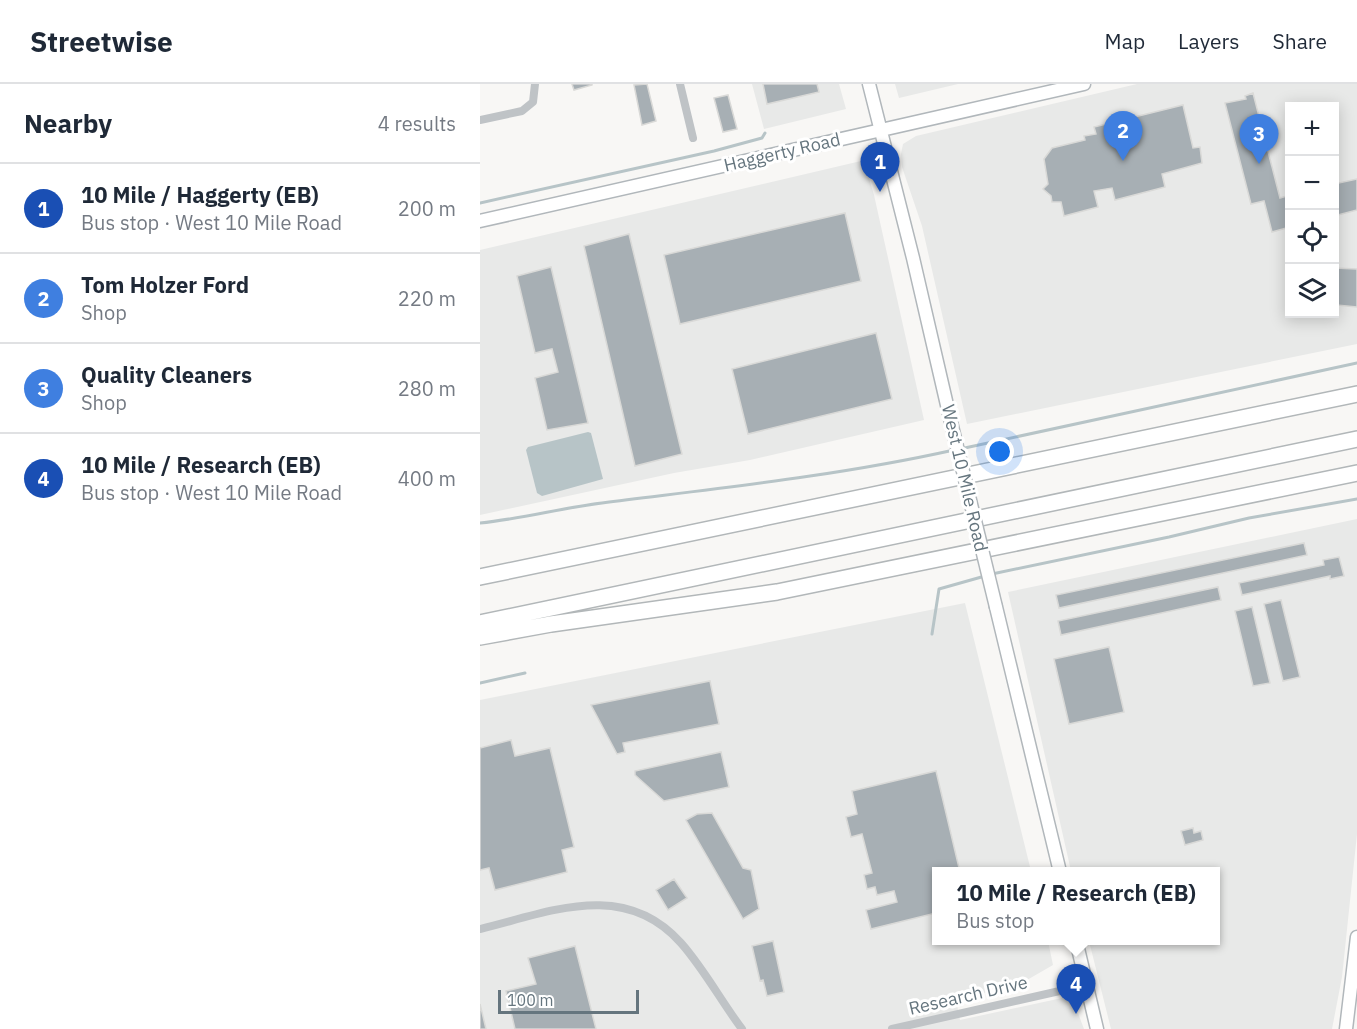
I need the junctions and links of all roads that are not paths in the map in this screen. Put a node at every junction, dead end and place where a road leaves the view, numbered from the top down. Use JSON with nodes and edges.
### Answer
{"nodes":[{"id":1,"x":536,"y":84,"type":"edge"},
{"id":2,"x":680,"y":84,"type":"edge"},
{"id":3,"x":868,"y":84,"type":"edge"},
{"id":4,"x":1084,"y":84,"type":"edge"},
{"id":5,"x":480,"y":120,"type":"edge"},
{"id":6,"x":880,"y":129,"type":"junction"},
{"id":7,"x":693,"y":138,"type":"dead end"},
{"id":8,"x":480,"y":221,"type":"edge"},
{"id":9,"x":1357,"y":394,"type":"edge"},
{"id":10,"x":1357,"y":439,"type":"edge"},
{"id":11,"x":1357,"y":472,"type":"edge"},
{"id":12,"x":1357,"y":483,"type":"edge"},
{"id":13,"x":1307,"y":484,"type":"junction"},
{"id":14,"x":480,"y":577,"type":"edge"},
{"id":15,"x":480,"y":623,"type":"edge"},
{"id":16,"x":480,"y":637,"type":"edge"},
{"id":17,"x":1059,"y":867,"type":"edge"},
{"id":18,"x":480,"y":929,"type":"edge"},
{"id":19,"x":1357,"y":937,"type":"edge"},
{"id":20,"x":1077,"y":945,"type":"edge"},
{"id":21,"x":1086,"y":985,"type":"junction"},
{"id":22,"x":742,"y":1029,"type":"edge"},
{"id":23,"x":892,"y":1029,"type":"edge"},
{"id":24,"x":1097,"y":1029,"type":"edge"},
{"id":25,"x":1346,"y":1029,"type":"edge"}],
"edges":[{"from":1,"to":5,"type":"street"},
{"from":2,"to":7,"type":"street"},
{"from":3,"to":6,"type":"main road","name":"West 10 Mile Road"},
{"from":4,"to":6,"type":"main road","name":"Haggerty Road"},
{"from":6,"to":8,"type":"main road","name":"Haggerty Road"},
{"from":6,"to":17,"type":"main road","name":"West 10 Mile Road","bridge":true},
{"from":9,"to":14,"type":"highway"},
{"from":10,"to":15,"type":"highway"},
{"from":11,"to":13,"type":"highway"},
{"from":12,"to":13,"type":"highway"},
{"from":13,"to":16,"type":"highway"},
{"from":18,"to":22,"type":"street"},
{"from":19,"to":25,"type":"main road"},
{"from":20,"to":21,"type":"main road"},
{"from":21,"to":23,"type":"street","name":"Research Drive"},
{"from":21,"to":24,"type":"main road"}]}
